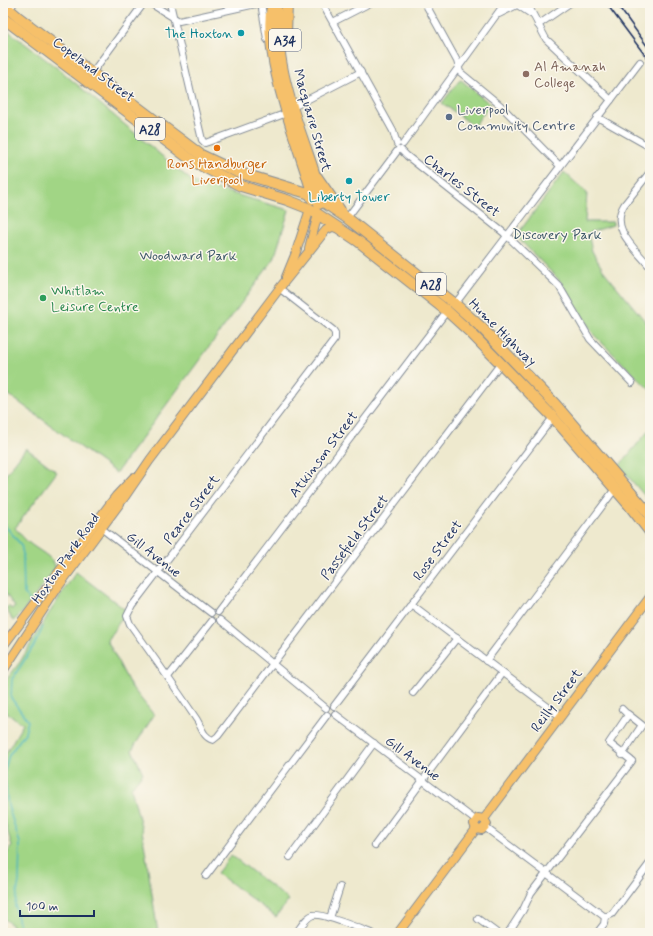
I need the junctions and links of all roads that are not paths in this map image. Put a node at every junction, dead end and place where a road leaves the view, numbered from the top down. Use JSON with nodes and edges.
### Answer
{"nodes":[{"id":1,"x":144,"y":3,"type":"edge"},
{"id":2,"x":150,"y":3,"type":"edge"},
{"id":3,"x":170,"y":3,"type":"edge"},
{"id":4,"x":261,"y":3,"type":"edge"},
{"id":5,"x":274,"y":3,"type":"edge"},
{"id":6,"x":287,"y":3,"type":"edge"},
{"id":7,"x":322,"y":3,"type":"edge"},
{"id":8,"x":370,"y":3,"type":"edge"},
{"id":9,"x":425,"y":3,"type":"edge"},
{"id":10,"x":505,"y":3,"type":"edge"},
{"id":11,"x":527,"y":3,"type":"edge"},
{"id":12,"x":570,"y":3,"type":"edge"},
{"id":13,"x":517,"y":4,"type":"edge"},
{"id":14,"x":6,"y":12,"type":"edge"},
{"id":15,"x":498,"y":14,"type":"junction"},
{"id":16,"x":531,"y":14,"type":"junction"},
{"id":17,"x":173,"y":19,"type":"junction"},
{"id":18,"x":333,"y":22,"type":"junction"},
{"id":19,"x":538,"y":25,"type":"junction"},
{"id":20,"x":273,"y":60,"type":"junction"},
{"id":21,"x":640,"y":62,"type":"dead end"},
{"id":22,"x":459,"y":67,"type":"junction"},
{"id":23,"x":361,"y":72,"type":"junction"},
{"id":24,"x":92,"y":73,"type":"junction"},
{"id":25,"x":285,"y":76,"type":"junction"},
{"id":26,"x":611,"y":100,"type":"junction"},
{"id":27,"x":290,"y":110,"type":"junction"},
{"id":28,"x":597,"y":117,"type":"junction"},
{"id":29,"x":400,"y":147,"type":"junction"},
{"id":30,"x":650,"y":147,"type":"edge"},
{"id":31,"x":560,"y":166,"type":"junction"},
{"id":32,"x":304,"y":168,"type":"junction"},
{"id":33,"x":650,"y":172,"type":"edge"},
{"id":34,"x":315,"y":173,"type":"junction"},
{"id":35,"x":286,"y":186,"type":"junction"},
{"id":36,"x":315,"y":197,"type":"junction"},
{"id":37,"x":314,"y":212,"type":"junction"},
{"id":38,"x":345,"y":216,"type":"junction"},
{"id":39,"x":342,"y":229,"type":"junction"},
{"id":40,"x":507,"y":235,"type":"junction"},
{"id":41,"x":301,"y":263,"type":"junction"},
{"id":42,"x":650,"y":267,"type":"edge"},
{"id":43,"x":280,"y":287,"type":"junction"},
{"id":44,"x":455,"y":304,"type":"junction"},
{"id":45,"x":447,"y":311,"type":"junction"},
{"id":46,"x":501,"y":364,"type":"junction"},
{"id":47,"x":632,"y":383,"type":"dead end"},
{"id":48,"x":556,"y":413,"type":"junction"},
{"id":49,"x":615,"y":488,"type":"junction"},
{"id":50,"x":650,"y":514,"type":"edge"},
{"id":51,"x":97,"y":525,"type":"junction"},
{"id":52,"x":650,"y":532,"type":"edge"},
{"id":53,"x":158,"y":571,"type":"junction"},
{"id":54,"x":650,"y":597,"type":"edge"},
{"id":55,"x":411,"y":604,"type":"junction"},
{"id":56,"x":218,"y":612,"type":"junction"},
{"id":57,"x":211,"y":613,"type":"junction"},
{"id":58,"x":220,"y":620,"type":"junction"},
{"id":59,"x":212,"y":621,"type":"junction"},
{"id":60,"x":457,"y":638,"type":"junction"},
{"id":61,"x":3,"y":646,"type":"edge"},
{"id":62,"x":486,"y":661,"type":"junction"},
{"id":63,"x":272,"y":664,"type":"junction"},
{"id":64,"x":3,"y":671,"type":"edge"},
{"id":65,"x":502,"y":673,"type":"junction"},
{"id":66,"x":168,"y":677,"type":"junction"},
{"id":67,"x":413,"y":693,"type":"dead end"},
{"id":68,"x":334,"y":706,"type":"junction"},
{"id":69,"x":326,"y":708,"type":"junction"},
{"id":70,"x":622,"y":709,"type":"dead end"},
{"id":71,"x":335,"y":714,"type":"junction"},
{"id":72,"x":628,"y":714,"type":"junction"},
{"id":73,"x":327,"y":715,"type":"junction"},
{"id":74,"x":560,"y":716,"type":"junction"},
{"id":75,"x":226,"y":725,"type":"joint"},
{"id":76,"x":374,"y":743,"type":"junction"},
{"id":77,"x":622,"y":755,"type":"junction"},
{"id":78,"x":422,"y":780,"type":"junction"},
{"id":79,"x":480,"y":819,"type":"junction"},
{"id":80,"x":486,"y":828,"type":"junction"},
{"id":81,"x":476,"y":829,"type":"junction"},
{"id":82,"x":374,"y":844,"type":"dead end"},
{"id":83,"x":290,"y":857,"type":"dead end"},
{"id":84,"x":650,"y":863,"type":"edge"},
{"id":85,"x":546,"y":873,"type":"junction"},
{"id":86,"x":206,"y":876,"type":"dead end"},
{"id":87,"x":340,"y":887,"type":"dead end"},
{"id":88,"x":605,"y":917,"type":"junction"},
{"id":89,"x":330,"y":918,"type":"junction"},
{"id":90,"x":478,"y":919,"type":"dead end"},
{"id":91,"x":296,"y":933,"type":"edge"},
{"id":92,"x":371,"y":933,"type":"edge"},
{"id":93,"x":398,"y":933,"type":"edge"},
{"id":94,"x":497,"y":933,"type":"edge"},
{"id":95,"x":508,"y":933,"type":"edge"},
{"id":96,"x":597,"y":933,"type":"edge"}],
"edges":[{"from":1,"to":24,"type":"street"},
{"from":2,"to":17,"type":"street"},
{"from":3,"to":17,"type":"street"},
{"from":4,"to":17,"type":"street"},
{"from":4,"to":20,"type":"street","name":"Macquarie Street"},
{"from":5,"to":20,"type":"highway","number":"A34"},
{"from":5,"to":25,"type":"highway","name":"Macquarie Street"},
{"from":6,"to":25,"type":"highway","number":"A34"},
{"from":7,"to":18,"type":"street","name":"Charles Street"},
{"from":8,"to":18,"type":"street"},
{"from":9,"to":22,"type":"street"},
{"from":10,"to":15,"type":"street"},
{"from":11,"to":16,"type":"street"},
{"from":12,"to":19,"type":"street"},
{"from":13,"to":15,"type":"street"},
{"from":13,"to":16,"type":"street"},
{"from":14,"to":24,"type":"highway","name":"Copeland Street","number":"A28"},
{"from":14,"to":37,"type":"highway","name":"Copeland Street","number":"A28"},
{"from":15,"to":22,"type":"street"},
{"from":16,"to":19,"type":"street"},
{"from":17,"to":27,"type":"street"},
{"from":18,"to":23,"type":"street","name":"Charles Street"},
{"from":19,"to":26,"type":"street"},
{"from":20,"to":27,"type":"highway","name":"Macquarie Street","number":"A34"},
{"from":21,"to":26,"type":"street"},
{"from":22,"to":29,"type":"street"},
{"from":22,"to":31,"type":"street"},
{"from":23,"to":27,"type":"street"},
{"from":23,"to":29,"type":"street","name":"Charles Street"},
{"from":24,"to":35,"type":"highway","name":"Copeland Street","number":"A28"},
{"from":25,"to":27,"type":"highway","name":"Macquarie Street","number":"A34"},
{"from":26,"to":28,"type":"street"},
{"from":27,"to":32,"type":"highway","name":"Macquarie Street","number":"A34"},
{"from":27,"to":34,"type":"highway","name":"Macquarie Street","number":"A34"},
{"from":28,"to":30,"type":"street"},
{"from":28,"to":31,"type":"street"},
{"from":29,"to":38,"type":"street"},
{"from":29,"to":40,"type":"street","name":"Charles Street"},
{"from":31,"to":40,"type":"street"},
{"from":32,"to":35,"type":"highway"},
{"from":32,"to":36,"type":"highway","name":"Macquarie Street","number":"A34"},
{"from":33,"to":42,"type":"street"},
{"from":34,"to":36,"type":"highway","name":"Macquarie Street","number":"A34"},
{"from":34,"to":38,"type":"highway"},
{"from":35,"to":36,"type":"highway","name":"Copeland Street","number":"A28"},
{"from":36,"to":37,"type":"highway","number":"A34"},
{"from":36,"to":38,"type":"highway","name":"Hume Highway","number":"A28"},
{"from":37,"to":39,"type":"highway","name":"Hume Highway","number":"A28"},
{"from":37,"to":41,"type":"main road","name":"Hoxton Park Road"},
{"from":37,"to":43,"type":"main road","name":"Hoxton Park Road"},
{"from":38,"to":44,"type":"highway","name":"Hume Highway","number":"A28"},
{"from":39,"to":41,"type":"main road","name":"Hoxton Park Road"},
{"from":39,"to":45,"type":"highway","name":"Hume Highway","number":"A28"},
{"from":40,"to":44,"type":"street"},
{"from":40,"to":47,"type":"street","name":"Charles Street"},
{"from":41,"to":43,"type":"main road","name":"Hoxton Park Road"},
{"from":43,"to":51,"type":"main road","name":"Hoxton Park Road"},
{"from":43,"to":53,"type":"street","name":"Pearce Street"},
{"from":44,"to":48,"type":"highway","name":"Hume Highway","number":"A28"},
{"from":45,"to":46,"type":"highway","name":"Hume Highway","number":"A28"},
{"from":45,"to":56,"type":"street","name":"Atkinson Street"},
{"from":46,"to":48,"type":"highway","name":"Hume Highway","number":"A28"},
{"from":46,"to":63,"type":"street","name":"Passefield Street"},
{"from":48,"to":49,"type":"highway","name":"Hume Highway","number":"A28"},
{"from":48,"to":50,"type":"highway","name":"Hume Highway","number":"A28"},
{"from":48,"to":55,"type":"street","name":"Rose Street"},
{"from":49,"to":52,"type":"highway","name":"Hume Highway","number":"A28"},
{"from":49,"to":62,"type":"street"},
{"from":51,"to":53,"type":"street","name":"Gill Avenue"},
{"from":51,"to":61,"type":"main road","name":"Hoxton Park Road"},
{"from":51,"to":64,"type":"main road","name":"Hoxton Park Road"},
{"from":53,"to":57,"type":"street","name":"Gill Avenue"},
{"from":53,"to":66,"type":"street","name":"Pearce Street"},
{"from":54,"to":74,"type":"main road","name":"Reilly Street"},
{"from":55,"to":60,"type":"street"},
{"from":55,"to":68,"type":"street","name":"Rose Street"},
{"from":56,"to":57,"type":"street"},
{"from":56,"to":58,"type":"street"},
{"from":57,"to":59,"type":"street"},
{"from":58,"to":59,"type":"street"},
{"from":58,"to":63,"type":"street"},
{"from":59,"to":66,"type":"street"},
{"from":60,"to":62,"type":"street"},
{"from":60,"to":67,"type":"street"},
{"from":62,"to":65,"type":"street"},
{"from":63,"to":69,"type":"street"},
{"from":63,"to":75,"type":"street","name":"Passefield Street"},
{"from":65,"to":74,"type":"street"},
{"from":65,"to":78,"type":"street"},
{"from":66,"to":75,"type":"street","name":"Pearce Street"},
{"from":68,"to":69,"type":"street"},
{"from":68,"to":71,"type":"street"},
{"from":69,"to":73,"type":"street"},
{"from":70,"to":72,"type":"street"},
{"from":71,"to":73,"type":"street"},
{"from":71,"to":76,"type":"street","name":"Gill Avenue"},
{"from":72,"to":77,"type":"street"},
{"from":72,"to":77,"type":"street"},
{"from":73,"to":86,"type":"street"},
{"from":74,"to":79,"type":"main road","name":"Reilly Street"},
{"from":76,"to":78,"type":"street","name":"Gill Avenue"},
{"from":76,"to":83,"type":"street"},
{"from":77,"to":85,"type":"street"},
{"from":78,"to":79,"type":"street","name":"Gill Avenue"},
{"from":78,"to":82,"type":"street"},
{"from":79,"to":80,"type":"main road"},
{"from":79,"to":81,"type":"main road"},
{"from":80,"to":81,"type":"main road"},
{"from":80,"to":85,"type":"street"},
{"from":81,"to":93,"type":"main road"},
{"from":84,"to":88,"type":"street"},
{"from":85,"to":88,"type":"street"},
{"from":85,"to":95,"type":"street"},
{"from":87,"to":89,"type":"street"},
{"from":88,"to":96,"type":"street"},
{"from":89,"to":91,"type":"street"},
{"from":89,"to":92,"type":"street"},
{"from":90,"to":94,"type":"street"}]}
